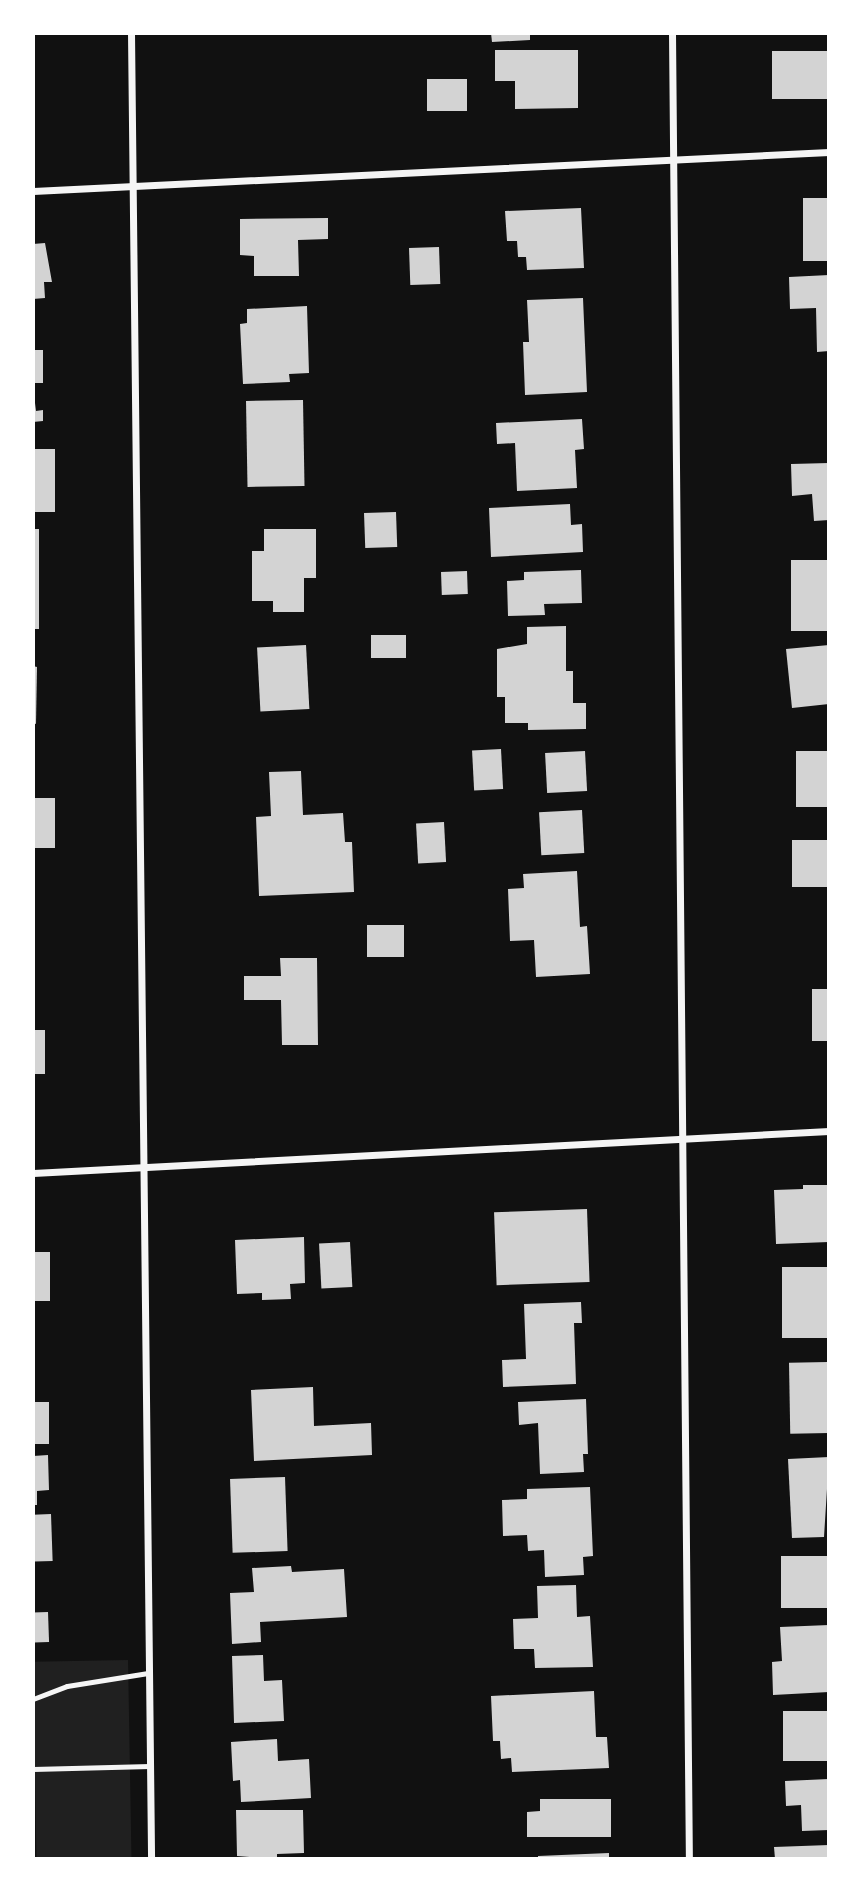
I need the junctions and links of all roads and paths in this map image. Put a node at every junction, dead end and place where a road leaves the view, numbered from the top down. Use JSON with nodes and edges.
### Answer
{"nodes":[{"id":1,"x":131,"y":33,"type":"edge"},
{"id":2,"x":671,"y":33,"type":"edge"},
{"id":3,"x":829,"y":152,"type":"edge"},
{"id":4,"x":673,"y":159,"type":"junction"},
{"id":5,"x":133,"y":186,"type":"junction"},
{"id":6,"x":33,"y":191,"type":"edge"},
{"id":7,"x":829,"y":1130,"type":"edge"},
{"id":8,"x":683,"y":1138,"type":"junction"},
{"id":9,"x":143,"y":1167,"type":"junction"},
{"id":10,"x":33,"y":1173,"type":"edge"},
{"id":11,"x":148,"y":1673,"type":"junction"},
{"id":12,"x":33,"y":1699,"type":"edge"},
{"id":13,"x":150,"y":1766,"type":"junction"},
{"id":14,"x":33,"y":1769,"type":"edge"},
{"id":15,"x":151,"y":1859,"type":"edge"},
{"id":16,"x":689,"y":1859,"type":"edge"}],
"edges":[{"from":1,"to":5,"type":"street"},
{"from":2,"to":4,"type":"street"},
{"from":3,"to":4,"type":"street"},
{"from":4,"to":5,"type":"street"},
{"from":4,"to":8,"type":"street"},
{"from":5,"to":6,"type":"street"},
{"from":5,"to":9,"type":"street"},
{"from":7,"to":8,"type":"street"},
{"from":8,"to":9,"type":"street"},
{"from":8,"to":16,"type":"street"},
{"from":9,"to":10,"type":"street"},
{"from":9,"to":11,"type":"street"},
{"from":11,"to":12,"type":"lane"},
{"from":11,"to":13,"type":"street"},
{"from":13,"to":14,"type":"lane"},
{"from":13,"to":15,"type":"street"}]}
